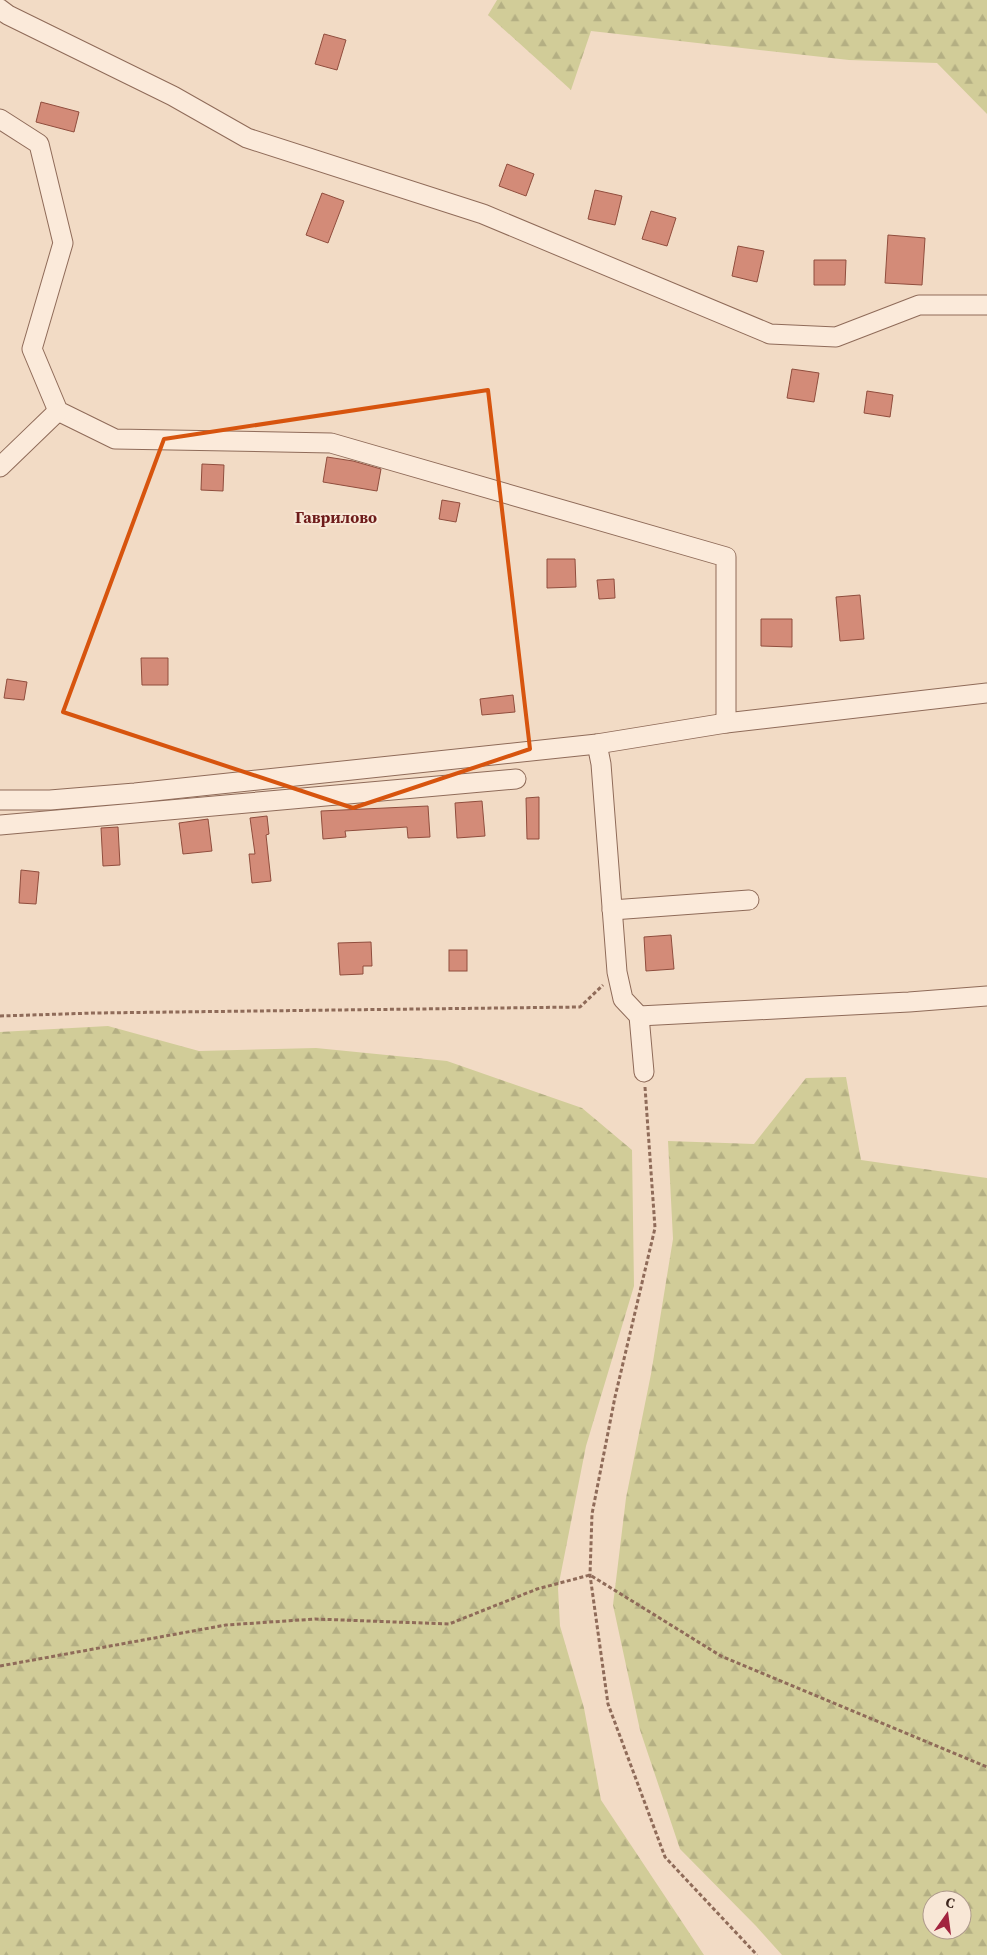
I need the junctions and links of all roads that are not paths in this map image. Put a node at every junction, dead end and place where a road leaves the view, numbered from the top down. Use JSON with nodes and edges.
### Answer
{"nodes":[{"id":1,"x":0,"y":9,"type":"edge"},
{"id":2,"x":0,"y":119,"type":"edge"},
{"id":3,"x":987,"y":305,"type":"edge"},
{"id":4,"x":58,"y":412,"type":"junction"},
{"id":5,"x":0,"y":467,"type":"edge"},
{"id":6,"x":987,"y":693,"type":"edge"},
{"id":7,"x":726,"y":723,"type":"junction"},
{"id":8,"x":597,"y":744,"type":"junction"},
{"id":9,"x":516,"y":779,"type":"dead end"},
{"id":10,"x":0,"y":800,"type":"edge"},
{"id":11,"x":0,"y":825,"type":"edge"},
{"id":12,"x":749,"y":900,"type":"dead end"},
{"id":13,"x":612,"y":910,"type":"junction"},
{"id":14,"x":987,"y":996,"type":"edge"},
{"id":15,"x":639,"y":1016,"type":"junction"},
{"id":16,"x":644,"y":1072,"type":"road end"}],
"edges":[{"from":1,"to":3,"type":"street"},
{"from":2,"to":4,"type":"street"},
{"from":4,"to":5,"type":"street"},
{"from":4,"to":7,"type":"street"},
{"from":6,"to":7,"type":"street"},
{"from":7,"to":8,"type":"street"},
{"from":8,"to":10,"type":"street"},
{"from":8,"to":13,"type":"street"},
{"from":9,"to":11,"type":"street"},
{"from":12,"to":13,"type":"street"},
{"from":13,"to":15,"type":"street"},
{"from":14,"to":15,"type":"street"},
{"from":15,"to":16,"type":"street"}]}
